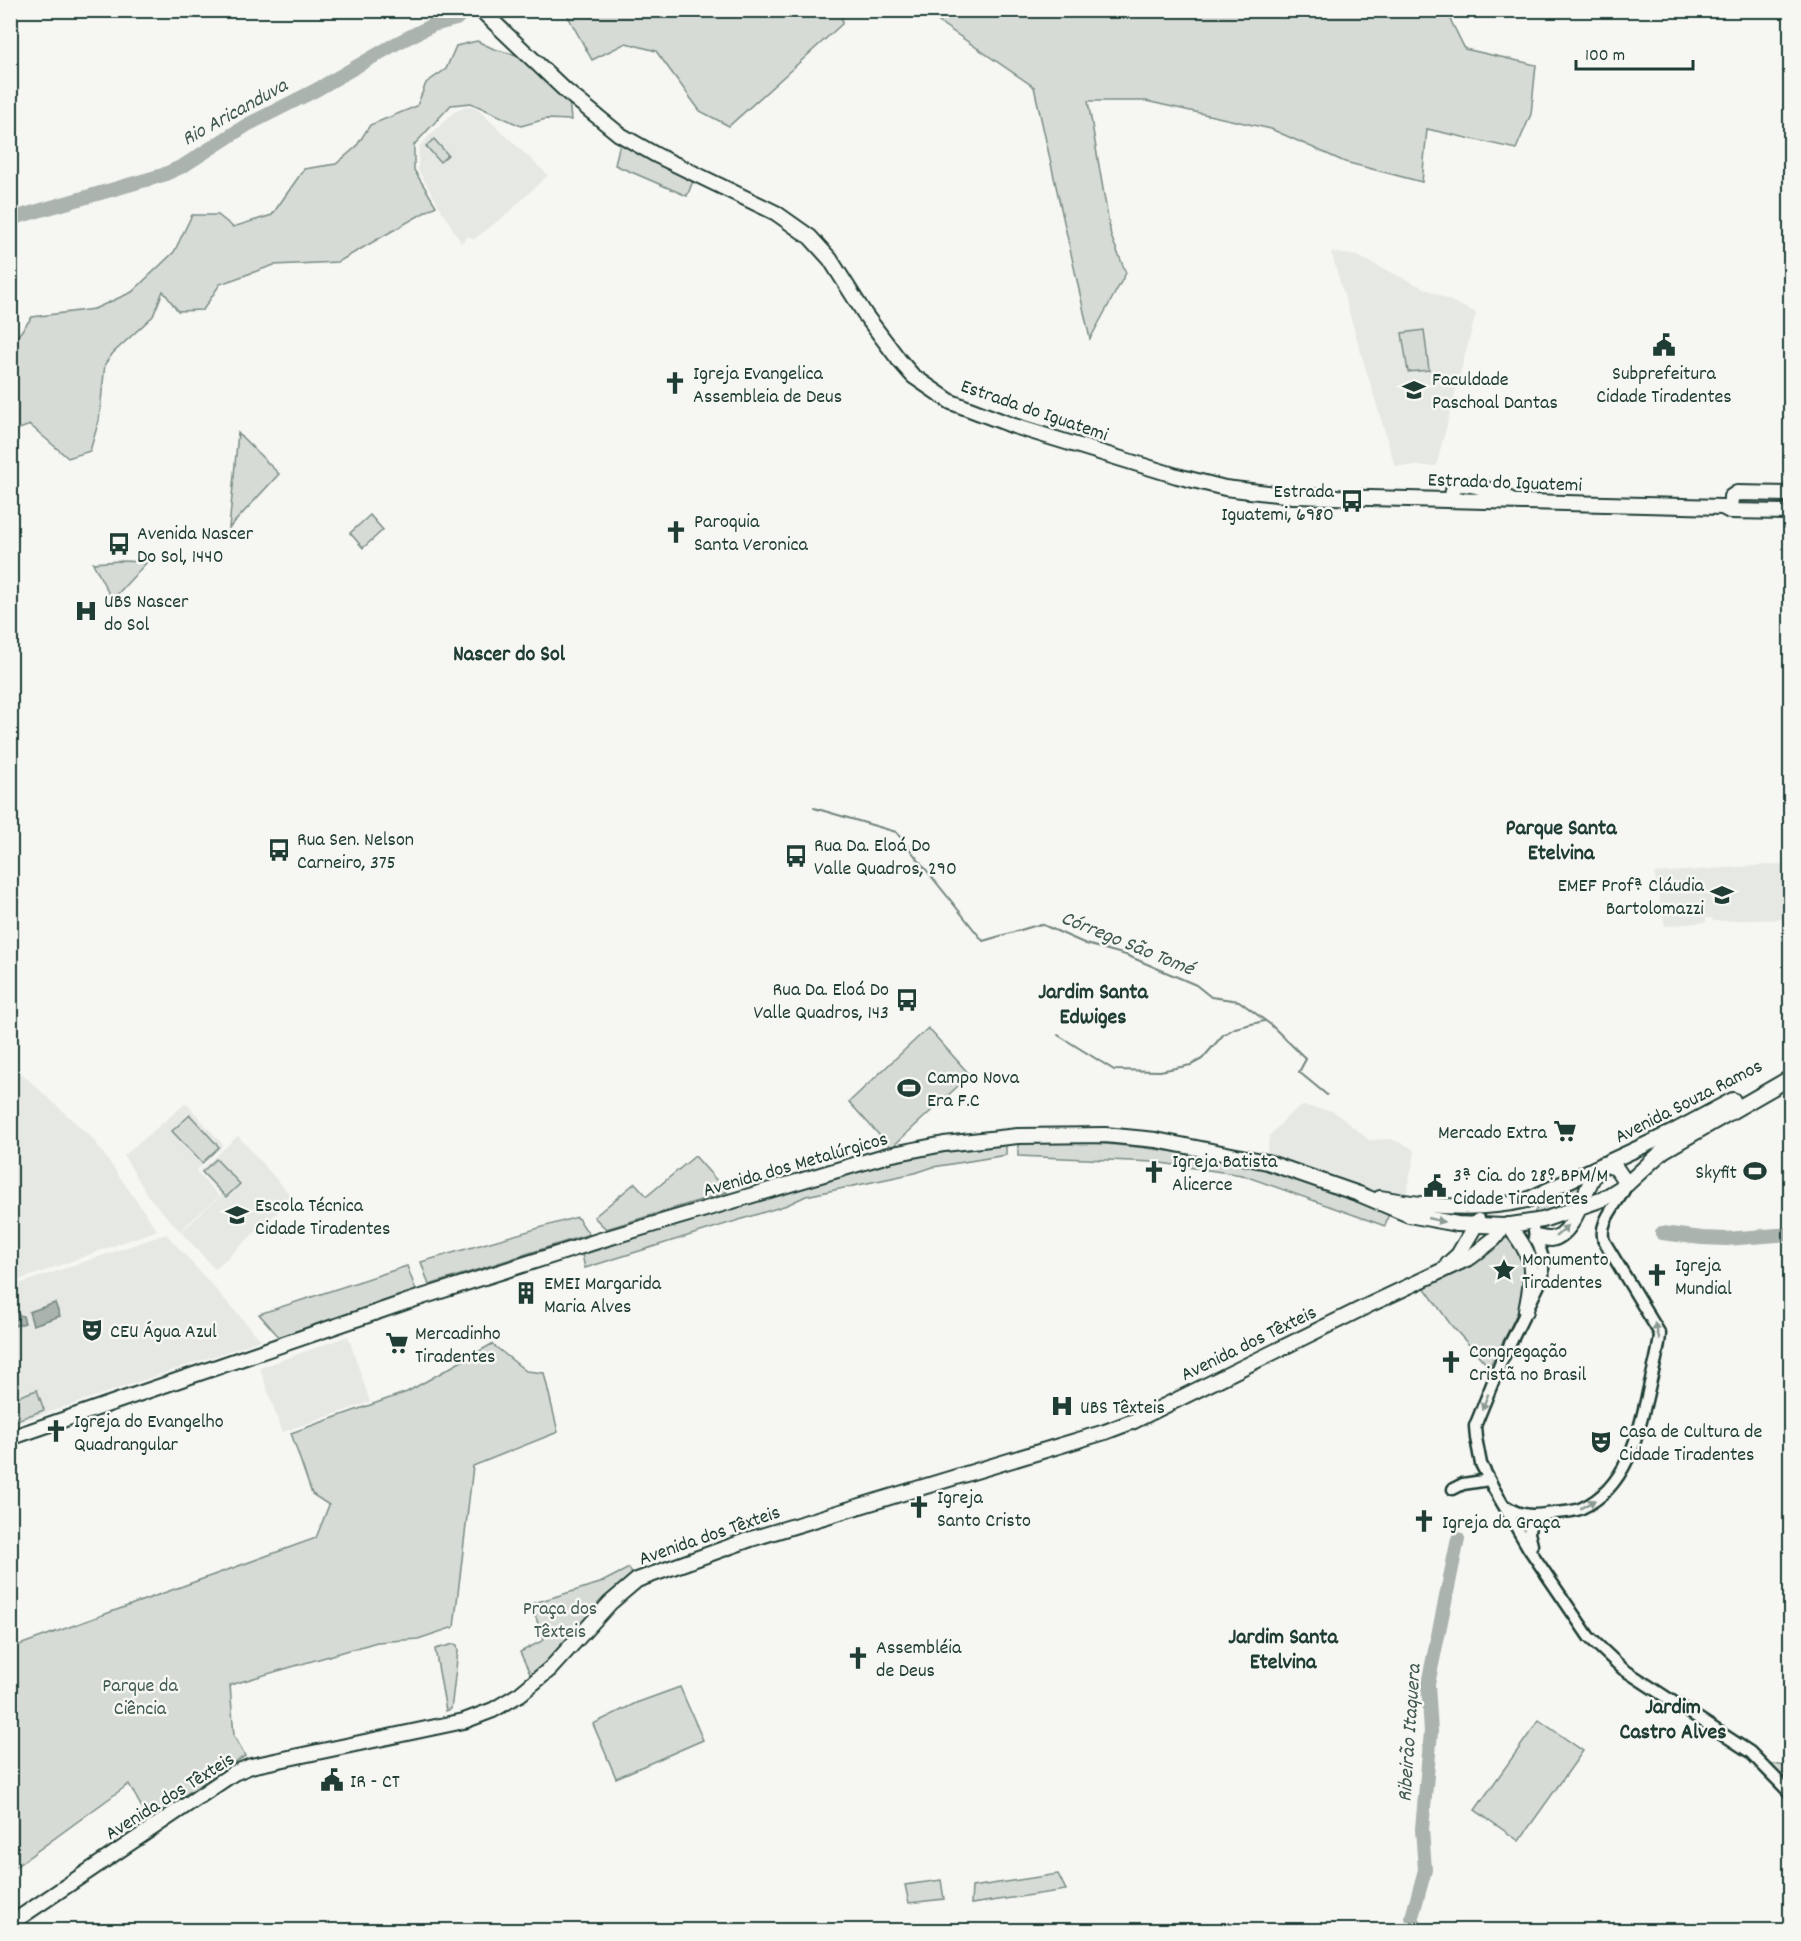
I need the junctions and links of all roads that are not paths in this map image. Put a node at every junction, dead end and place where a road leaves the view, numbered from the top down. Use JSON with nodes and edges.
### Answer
{"nodes":[{"id":1,"x":481,"y":11,"type":"edge"},
{"id":2,"x":1791,"y":494,"type":"edge"},
{"id":3,"x":1791,"y":499,"type":"edge"},
{"id":4,"x":1728,"y":506,"type":"junction"},
{"id":5,"x":1791,"y":512,"type":"edge"},
{"id":6,"x":1791,"y":1070,"type":"edge"},
{"id":7,"x":1791,"y":1078,"type":"edge"},
{"id":8,"x":1603,"y":1164,"type":"junction"},
{"id":9,"x":1627,"y":1184,"type":"junction"},
{"id":10,"x":1359,"y":1194,"type":"junction"},
{"id":11,"x":1542,"y":1194,"type":"junction"},
{"id":12,"x":1503,"y":1206,"type":"junction"},
{"id":13,"x":1580,"y":1208,"type":"junction"},
{"id":14,"x":1530,"y":1223,"type":"junction"},
{"id":15,"x":1474,"y":1226,"type":"junction"},
{"id":16,"x":1506,"y":1226,"type":"junction"},
{"id":17,"x":1536,"y":1237,"type":"junction"},
{"id":18,"x":1440,"y":1272,"type":"junction"},
{"id":19,"x":1526,"y":1311,"type":"junction"},
{"id":20,"x":10,"y":1438,"type":"edge"},
{"id":21,"x":1489,"y":1480,"type":"junction"},
{"id":22,"x":1453,"y":1489,"type":"dead end"},
{"id":23,"x":1505,"y":1506,"type":"junction"},
{"id":24,"x":1531,"y":1516,"type":"junction"},
{"id":25,"x":1536,"y":1558,"type":"junction"},
{"id":26,"x":1791,"y":1793,"type":"edge"},
{"id":27,"x":10,"y":1924,"type":"edge"}],
"edges":[{"from":1,"to":4,"type":"main road","name":"Estrada do Iguatemi"},
{"from":2,"to":4,"type":"main road"},
{"from":3,"to":4,"type":"main road","name":"Estrada do Iguatemi"},
{"from":4,"to":5,"type":"main road","name":"Estrada do Iguatemi"},
{"from":6,"to":8,"type":"main road","name":"Avenida Souza Ramos"},
{"from":7,"to":9,"type":"main road","name":"Avenida Souza Ramos"},
{"from":8,"to":9,"type":"main road"},
{"from":8,"to":11,"type":"main road","name":"Avenida dos Metalúrgicos"},
{"from":8,"to":13,"type":"main road"},
{"from":9,"to":13,"type":"main road","name":"Avenida dos Metalúrgicos"},
{"from":24,"to":9,"type":"street","one_way":true},
{"from":10,"to":12,"type":"main road","name":"Avenida dos Metalúrgicos"},
{"from":10,"to":15,"type":"main road","name":"Avenida dos Metalúrgicos","one_way":true},
{"from":10,"to":20,"type":"main road","name":"Avenida dos Metalúrgicos"},
{"from":11,"to":12,"type":"main road","name":"Avenida dos Metalúrgicos"},
{"from":11,"to":14,"type":"main road"},
{"from":12,"to":15,"type":"main road"},
{"from":13,"to":14,"type":"main road","name":"Avenida dos Metalúrgicos"},
{"from":17,"to":13,"type":"main road","one_way":true},
{"from":14,"to":16,"type":"main road","name":"Avenida dos Metalúrgicos"},
{"from":14,"to":17,"type":"street"},
{"from":15,"to":16,"type":"main road","name":"Avenida dos Metalúrgicos"},
{"from":15,"to":18,"type":"main road","name":"Avenida dos Têxteis"},
{"from":16,"to":18,"type":"main road","name":"Avenida dos Têxteis"},
{"from":16,"to":19,"type":"main road"},
{"from":17,"to":19,"type":"street"},
{"from":18,"to":27,"type":"main road","name":"Avenida dos Têxteis"},
{"from":19,"to":21,"type":"street","one_way":true},
{"from":21,"to":22,"type":"street"},
{"from":21,"to":23,"type":"street"},
{"from":23,"to":24,"type":"street"},
{"from":23,"to":25,"type":"street"},
{"from":24,"to":25,"type":"street"},
{"from":25,"to":26,"type":"street"}]}
